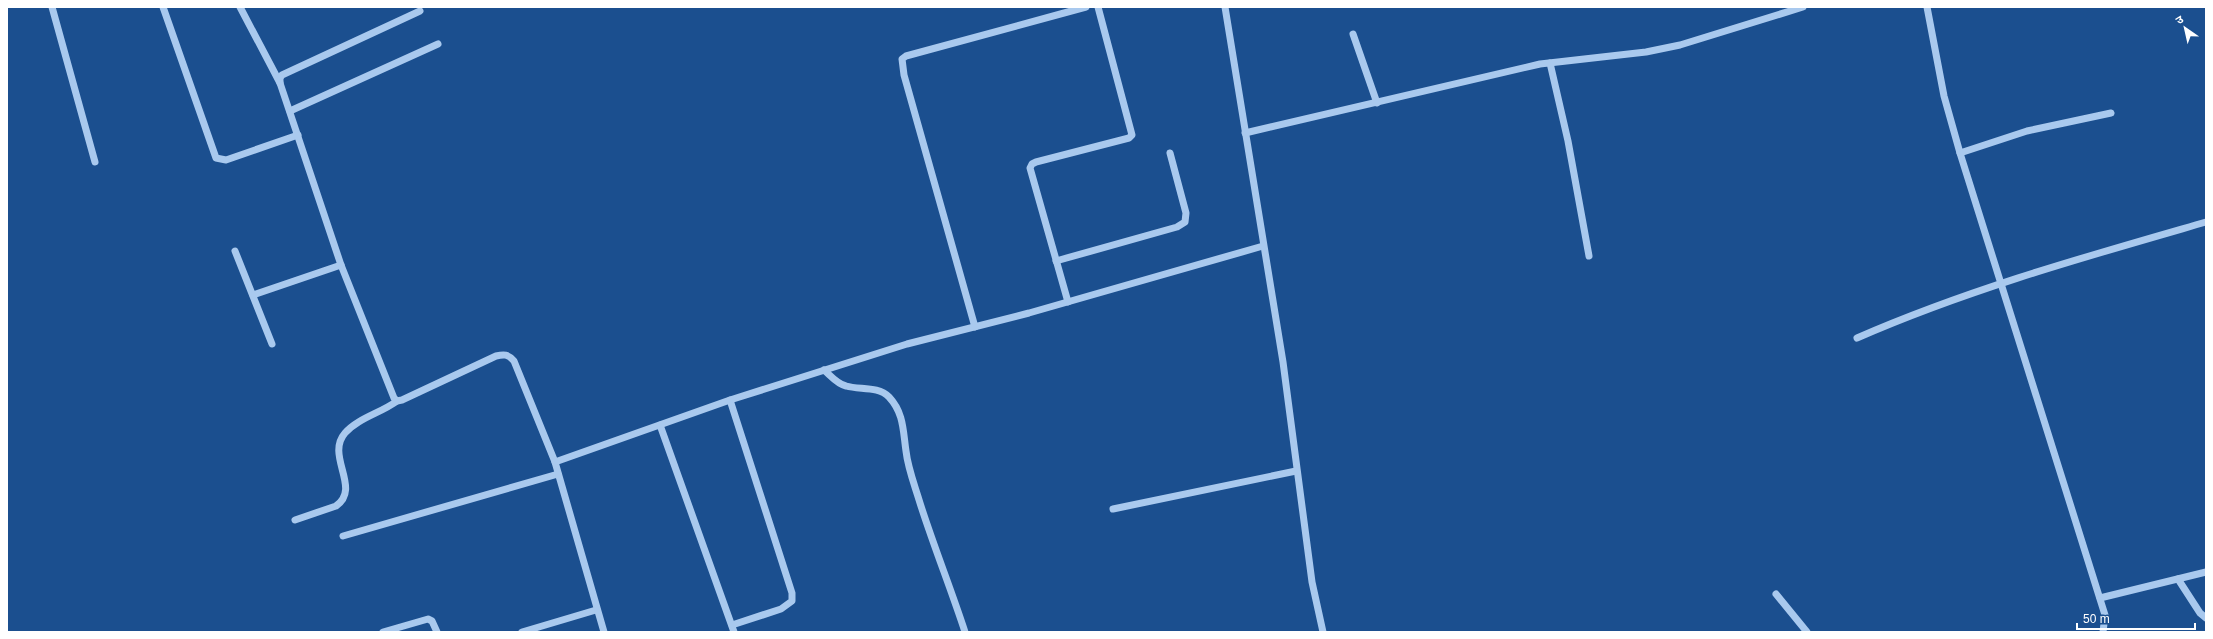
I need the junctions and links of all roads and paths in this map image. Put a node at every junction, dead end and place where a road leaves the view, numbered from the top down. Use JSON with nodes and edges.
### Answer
{"nodes":[{"id":1,"x":52,"y":7,"type":"edge"},
{"id":2,"x":163,"y":7,"type":"edge"},
{"id":3,"x":240,"y":7,"type":"edge"},
{"id":4,"x":1086,"y":7,"type":"edge"},
{"id":5,"x":1098,"y":7,"type":"edge"},
{"id":6,"x":1225,"y":7,"type":"edge"},
{"id":7,"x":1778,"y":7,"type":"edge"},
{"id":8,"x":1803,"y":7,"type":"edge"},
{"id":9,"x":1927,"y":7,"type":"edge"},
{"id":10,"x":420,"y":11,"type":"dead end"},
{"id":11,"x":1781,"y":15,"type":"junction"},
{"id":12,"x":1354,"y":34,"type":"dead end"},
{"id":13,"x":438,"y":44,"type":"dead end"},
{"id":14,"x":1550,"y":63,"type":"junction"},
{"id":15,"x":280,"y":83,"type":"junction"},
{"id":16,"x":1377,"y":104,"type":"junction"},
{"id":17,"x":290,"y":111,"type":"junction"},
{"id":18,"x":2111,"y":113,"type":"dead end"},
{"id":19,"x":1245,"y":133,"type":"junction"},
{"id":20,"x":298,"y":135,"type":"junction"},
{"id":21,"x":1170,"y":153,"type":"dead end"},
{"id":22,"x":1960,"y":153,"type":"junction"},
{"id":23,"x":95,"y":162,"type":"dead end"},
{"id":24,"x":2206,"y":222,"type":"edge"},
{"id":25,"x":1263,"y":246,"type":"junction"},
{"id":26,"x":235,"y":250,"type":"dead end"},
{"id":27,"x":1589,"y":256,"type":"dead end"},
{"id":28,"x":1056,"y":262,"type":"junction"},
{"id":29,"x":341,"y":265,"type":"junction"},
{"id":30,"x":2000,"y":284,"type":"junction"},
{"id":31,"x":253,"y":296,"type":"junction"},
{"id":32,"x":1068,"y":302,"type":"junction"},
{"id":33,"x":976,"y":327,"type":"junction"},
{"id":34,"x":1857,"y":338,"type":"dead end"},
{"id":35,"x":272,"y":344,"type":"dead end"},
{"id":36,"x":824,"y":370,"type":"junction"},
{"id":37,"x":730,"y":400,"type":"junction"},
{"id":38,"x":397,"y":401,"type":"junction"},
{"id":39,"x":660,"y":425,"type":"junction"},
{"id":40,"x":555,"y":462,"type":"junction"},
{"id":41,"x":1296,"y":471,"type":"junction"},
{"id":42,"x":558,"y":474,"type":"junction"},
{"id":43,"x":1113,"y":509,"type":"dead end"},
{"id":44,"x":295,"y":520,"type":"dead end"},
{"id":45,"x":344,"y":536,"type":"dead end"},
{"id":46,"x":2206,"y":572,"type":"edge"},
{"id":47,"x":2178,"y":579,"type":"junction"},
{"id":48,"x":1776,"y":594,"type":"dead end"},
{"id":49,"x":2100,"y":598,"type":"junction"},
{"id":50,"x":596,"y":610,"type":"junction"},
{"id":51,"x":2206,"y":618,"type":"edge"},
{"id":52,"x":733,"y":628,"type":"edge"},
{"id":53,"x":384,"y":632,"type":"edge"},
{"id":54,"x":437,"y":632,"type":"edge"},
{"id":55,"x":522,"y":632,"type":"edge"},
{"id":56,"x":604,"y":632,"type":"edge"},
{"id":57,"x":965,"y":632,"type":"edge"},
{"id":58,"x":1323,"y":632,"type":"edge"},
{"id":59,"x":1807,"y":632,"type":"edge"},
{"id":60,"x":2103,"y":632,"type":"edge"}],
"edges":[{"from":1,"to":23,"type":"street"},
{"from":2,"to":20,"type":"street"},
{"from":3,"to":15,"type":"street"},
{"from":4,"to":33,"type":"street"},
{"from":5,"to":28,"type":"street"},
{"from":6,"to":19,"type":"street"},
{"from":7,"to":11,"type":"street"},
{"from":8,"to":11,"type":"street"},
{"from":9,"to":22,"type":"street"},
{"from":10,"to":15,"type":"street"},
{"from":11,"to":14,"type":"street"},
{"from":12,"to":16,"type":"street"},
{"from":13,"to":17,"type":"street"},
{"from":14,"to":16,"type":"street"},
{"from":14,"to":27,"type":"street"},
{"from":15,"to":17,"type":"street"},
{"from":16,"to":19,"type":"street"},
{"from":17,"to":20,"type":"street"},
{"from":18,"to":22,"type":"street"},
{"from":19,"to":25,"type":"street"},
{"from":20,"to":29,"type":"street"},
{"from":21,"to":28,"type":"street"},
{"from":22,"to":30,"type":"street"},
{"from":24,"to":30,"type":"street"},
{"from":25,"to":32,"type":"street"},
{"from":25,"to":41,"type":"street"},
{"from":26,"to":31,"type":"street"},
{"from":28,"to":32,"type":"street"},
{"from":29,"to":31,"type":"street"},
{"from":29,"to":38,"type":"street"},
{"from":30,"to":34,"type":"street"},
{"from":30,"to":49,"type":"street"},
{"from":31,"to":35,"type":"street"},
{"from":32,"to":33,"type":"street"},
{"from":33,"to":36,"type":"street"},
{"from":36,"to":37,"type":"street"},
{"from":36,"to":57,"type":"street"},
{"from":37,"to":39,"type":"street"},
{"from":37,"to":52,"type":"street"},
{"from":38,"to":40,"type":"street"},
{"from":38,"to":44,"type":"street"},
{"from":39,"to":40,"type":"street"},
{"from":39,"to":52,"type":"street"},
{"from":40,"to":42,"type":"street"},
{"from":41,"to":43,"type":"street"},
{"from":41,"to":58,"type":"street"},
{"from":42,"to":45,"type":"street"},
{"from":42,"to":50,"type":"street"},
{"from":46,"to":47,"type":"street"},
{"from":47,"to":49,"type":"street"},
{"from":47,"to":51,"type":"street"},
{"from":48,"to":59,"type":"street"},
{"from":49,"to":60,"type":"street"},
{"from":50,"to":55,"type":"street"},
{"from":50,"to":56,"type":"street"},
{"from":53,"to":54,"type":"street"}]}
